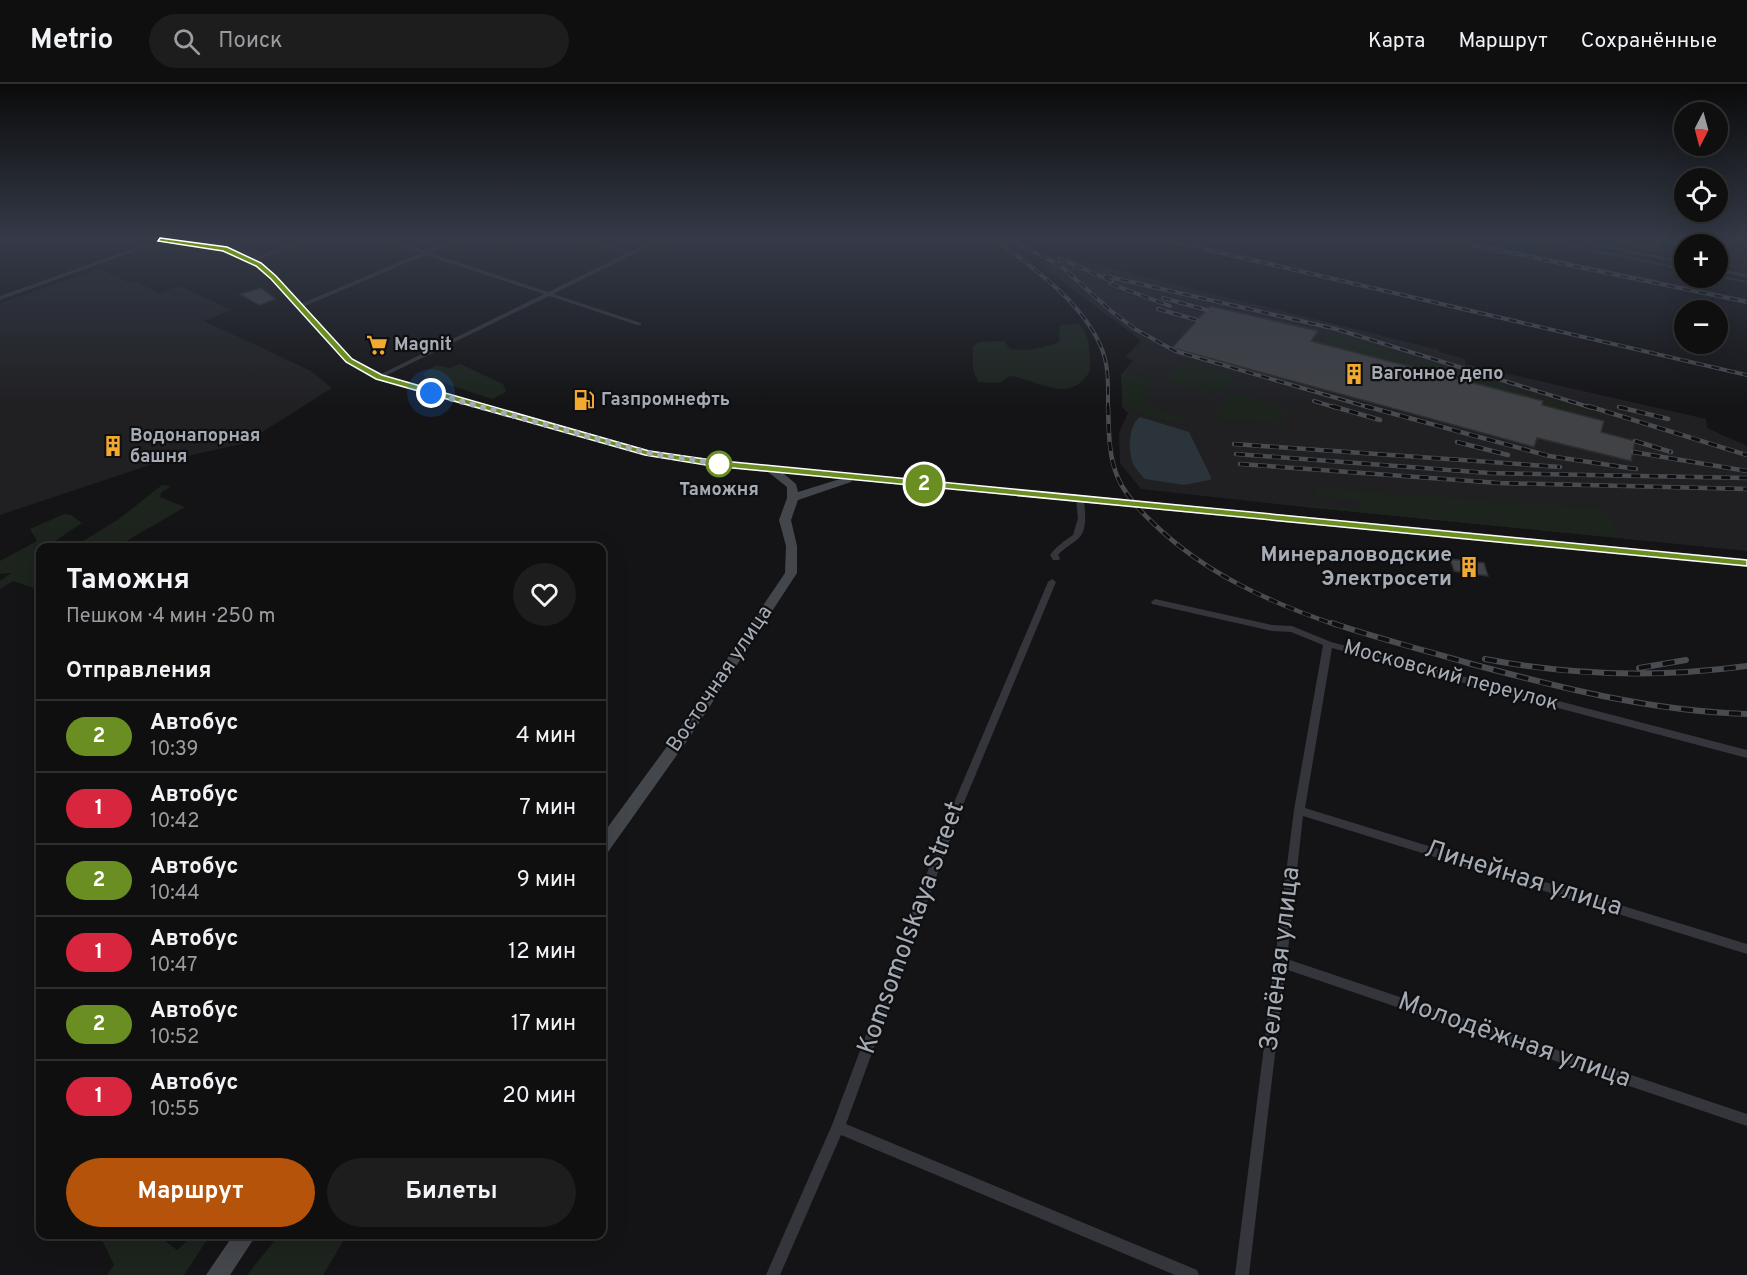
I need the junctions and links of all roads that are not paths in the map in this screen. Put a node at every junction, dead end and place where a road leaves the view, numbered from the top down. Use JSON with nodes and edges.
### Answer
{"nodes":[{"id":1,"x":288,"y":296,"type":"edge"},
{"id":2,"x":325,"y":296,"type":"edge"},
{"id":3,"x":545,"y":296,"type":"edge"},
{"id":4,"x":548,"y":296,"type":"edge"},
{"id":5,"x":298,"y":307,"type":"junction"},
{"id":6,"x":639,"y":324,"type":"dead end"},
{"id":7,"x":379,"y":377,"type":"junction"},
{"id":8,"x":770,"y":468,"type":"junction"},
{"id":9,"x":822,"y":473,"type":"junction"},
{"id":10,"x":859,"y":477,"type":"junction"},
{"id":11,"x":821,"y":487,"type":"junction"},
{"id":12,"x":793,"y":498,"type":"junction"},
{"id":13,"x":1080,"y":500,"type":"junction"},
{"id":14,"x":1056,"y":558,"type":"dead end"},
{"id":15,"x":1747,"y":563,"type":"edge"},
{"id":16,"x":1052,"y":582,"type":"dead end"},
{"id":17,"x":1155,"y":602,"type":"dead end"},
{"id":18,"x":1328,"y":644,"type":"junction"},
{"id":19,"x":1747,"y":754,"type":"edge"},
{"id":20,"x":1299,"y":810,"type":"junction"},
{"id":21,"x":606,"y":841,"type":"edge"},
{"id":22,"x":1747,"y":949,"type":"edge"},
{"id":23,"x":1280,"y":962,"type":"junction"},
{"id":24,"x":1747,"y":1120,"type":"edge"},
{"id":25,"x":838,"y":1128,"type":"junction"},
{"id":26,"x":243,"y":1239,"type":"edge"},
{"id":27,"x":217,"y":1275,"type":"edge"},
{"id":28,"x":773,"y":1275,"type":"edge"},
{"id":29,"x":1192,"y":1275,"type":"edge"},
{"id":30,"x":1242,"y":1275,"type":"edge"}],
"edges":[{"from":1,"to":5,"type":"street"},
{"from":2,"to":5,"type":"street"},
{"from":3,"to":7,"type":"street"},
{"from":4,"to":6,"type":"street"},
{"from":5,"to":7,"type":"street"},
{"from":7,"to":8,"type":"street"},
{"from":8,"to":9,"type":"street"},
{"from":8,"to":12,"type":"street"},
{"from":9,"to":10,"type":"street"},
{"from":9,"to":11,"type":"street"},
{"from":10,"to":11,"type":"street"},
{"from":10,"to":13,"type":"street"},
{"from":11,"to":12,"type":"street"},
{"from":12,"to":21,"type":"street","name":"Восточная улица"},
{"from":13,"to":14,"type":"street"},
{"from":13,"to":15,"type":"street"},
{"from":16,"to":25,"type":"street","name":"Komsomolskaya Street"},
{"from":17,"to":18,"type":"street","name":"Московский переулок"},
{"from":18,"to":19,"type":"street","name":"Московский переулок"},
{"from":18,"to":20,"type":"street","name":"Зелёная улица"},
{"from":20,"to":22,"type":"street","name":"Линейная улица"},
{"from":20,"to":23,"type":"street","name":"Зелёная улица"},
{"from":23,"to":24,"type":"street","name":"Молодёжная улица"},
{"from":23,"to":30,"type":"street","name":"Зелёная улица"},
{"from":25,"to":28,"type":"street","name":"Komsomolskaya Street"},
{"from":25,"to":29,"type":"street"},
{"from":26,"to":27,"type":"street"}]}
